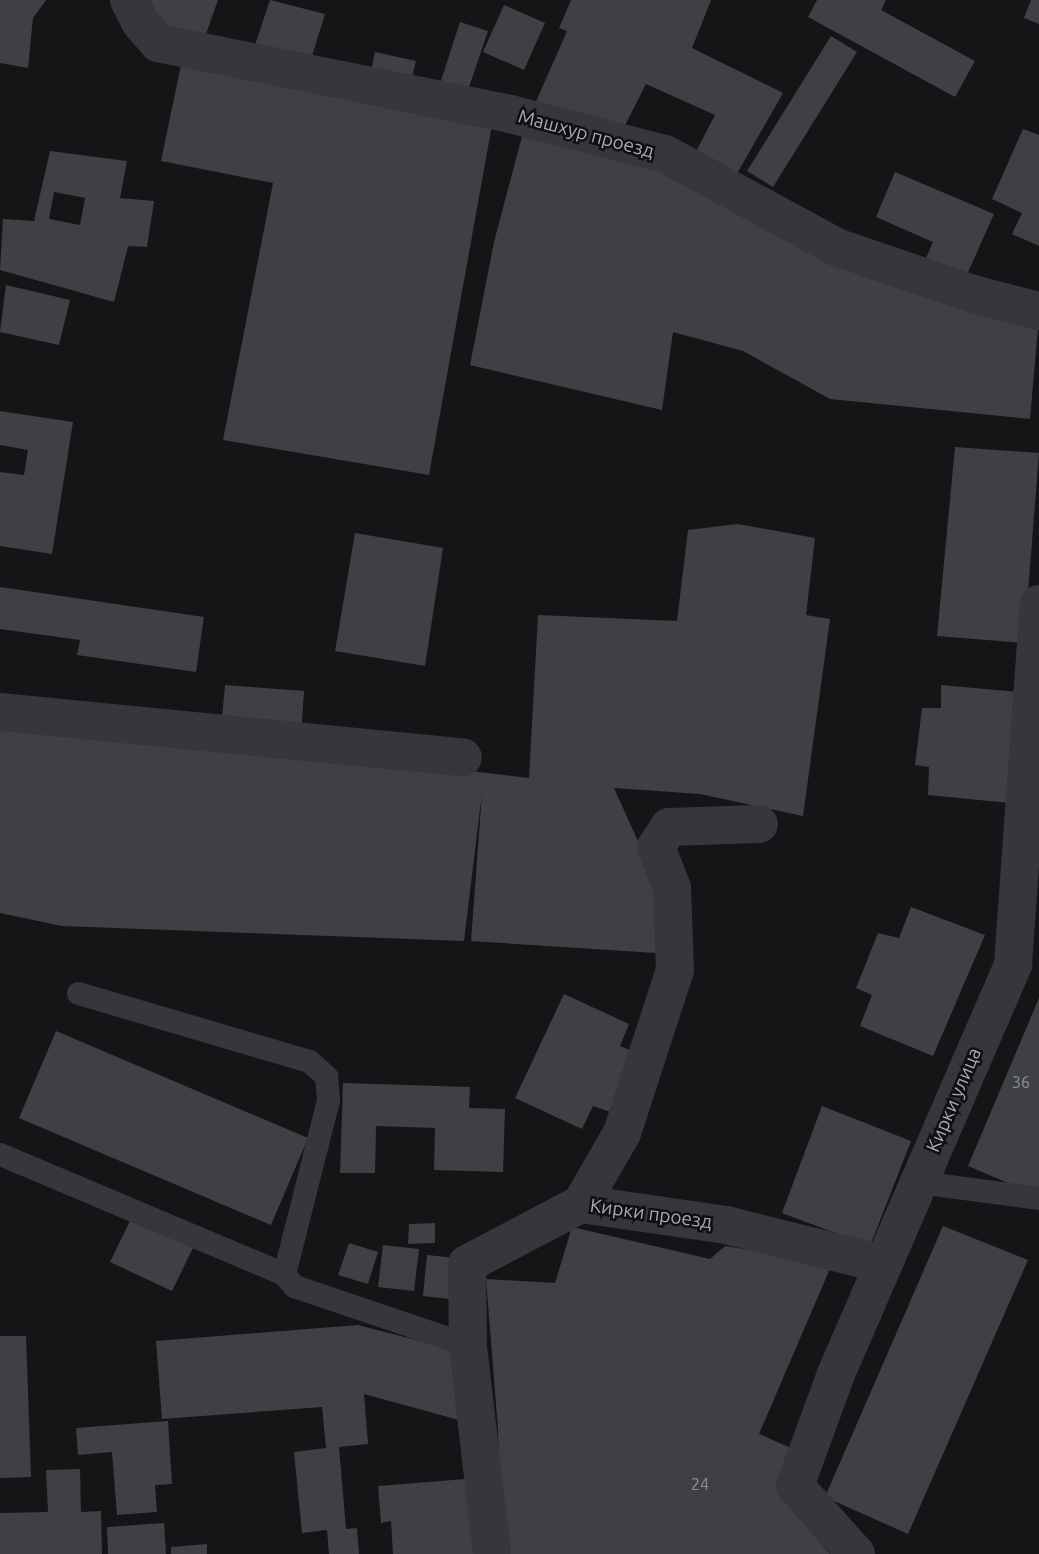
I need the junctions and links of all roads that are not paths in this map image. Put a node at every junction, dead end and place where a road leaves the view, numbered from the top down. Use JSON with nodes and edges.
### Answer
{"nodes":[{"id":1,"x":129,"y":0,"type":"edge"},
{"id":2,"x":1039,"y":311,"type":"edge"},
{"id":3,"x":1039,"y":604,"type":"edge"},
{"id":4,"x":0,"y":712,"type":"edge"},
{"id":5,"x":463,"y":757,"type":"dead end"},
{"id":6,"x":758,"y":824,"type":"dead end"},
{"id":7,"x":78,"y":993,"type":"dead end"},
{"id":8,"x":0,"y":1154,"type":"edge"},
{"id":9,"x":919,"y":1182,"type":"junction"},
{"id":10,"x":1039,"y":1198,"type":"edge"},
{"id":11,"x":581,"y":1204,"type":"junction"},
{"id":12,"x":883,"y":1264,"type":"junction"},
{"id":13,"x":284,"y":1274,"type":"junction"},
{"id":14,"x":468,"y":1345,"type":"junction"},
{"id":15,"x":492,"y":1554,"type":"edge"},
{"id":16,"x":856,"y":1554,"type":"edge"}],
"edges":[{"from":1,"to":2,"type":"street","name":"Машхур проезд"},
{"from":3,"to":9,"type":"street","name":"Кирки улица"},
{"from":4,"to":5,"type":"street"},
{"from":6,"to":11,"type":"street"},
{"from":7,"to":13,"type":"lane"},
{"from":8,"to":13,"type":"lane"},
{"from":9,"to":10,"type":"lane"},
{"from":9,"to":12,"type":"street","name":"Кирки улица"},
{"from":11,"to":12,"type":"street","name":"Кирки проезд"},
{"from":11,"to":14,"type":"street","name":"Кирки проезд"},
{"from":12,"to":16,"type":"street","name":"Кирки улица"},
{"from":13,"to":14,"type":"lane"},
{"from":14,"to":15,"type":"street","name":"Кирки проезд"}]}
